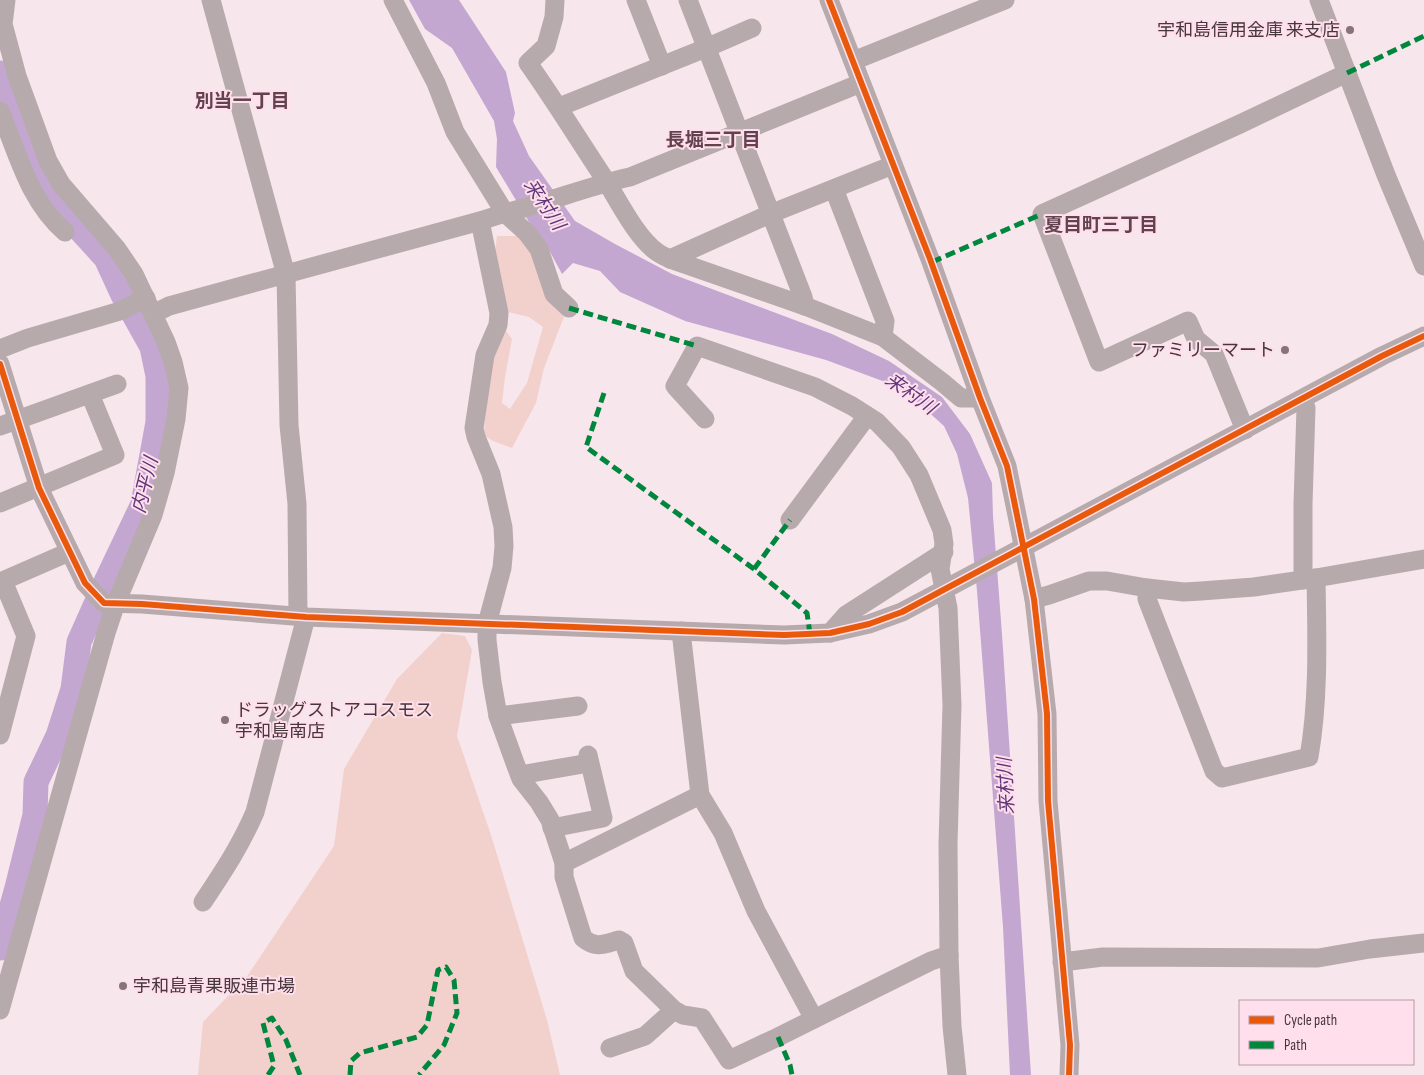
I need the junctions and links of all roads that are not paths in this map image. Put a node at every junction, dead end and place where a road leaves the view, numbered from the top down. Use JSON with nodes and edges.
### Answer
{"nodes":[{"id":1,"x":6,"y":0,"type":"edge"},
{"id":2,"x":211,"y":0,"type":"edge"},
{"id":3,"x":393,"y":0,"type":"edge"},
{"id":4,"x":555,"y":0,"type":"edge"},
{"id":5,"x":636,"y":0,"type":"edge"},
{"id":6,"x":688,"y":0,"type":"edge"},
{"id":7,"x":829,"y":0,"type":"edge"},
{"id":8,"x":1005,"y":0,"type":"edge"},
{"id":9,"x":1319,"y":0,"type":"edge"},
{"id":10,"x":1,"y":24,"type":"edge"},
{"id":11,"x":752,"y":28,"type":"dead end"},
{"id":12,"x":706,"y":48,"type":"junction"},
{"id":13,"x":852,"y":61,"type":"junction"},
{"id":14,"x":662,"y":66,"type":"junction"},
{"id":15,"x":1347,"y":73,"type":"junction"},
{"id":16,"x":861,"y":83,"type":"junction"},
{"id":17,"x":559,"y":107,"type":"junction"},
{"id":18,"x":0,"y":111,"type":"edge"},
{"id":19,"x":739,"y":133,"type":"junction"},
{"id":20,"x":893,"y":165,"type":"junction"},
{"id":21,"x":603,"y":184,"type":"junction"},
{"id":22,"x":834,"y":188,"type":"junction"},
{"id":23,"x":513,"y":211,"type":"junction"},
{"id":24,"x":770,"y":214,"type":"junction"},
{"id":25,"x":480,"y":221,"type":"junction"},
{"id":26,"x":65,"y":232,"type":"dead end"},
{"id":27,"x":670,"y":259,"type":"junction"},
{"id":28,"x":1424,"y":266,"type":"edge"},
{"id":29,"x":286,"y":275,"type":"junction"},
{"id":30,"x":146,"y":305,"type":"junction"},
{"id":31,"x":805,"y":306,"type":"junction"},
{"id":32,"x":569,"y":308,"type":"dead end"},
{"id":33,"x":1424,"y":336,"type":"edge"},
{"id":34,"x":884,"y":337,"type":"junction"},
{"id":35,"x":0,"y":349,"type":"edge"},
{"id":36,"x":0,"y":364,"type":"edge"},
{"id":37,"x":117,"y":384,"type":"dead end"},
{"id":38,"x":90,"y":394,"type":"junction"},
{"id":39,"x":980,"y":398,"type":"junction"},
{"id":40,"x":1303,"y":399,"type":"junction"},
{"id":41,"x":867,"y":416,"type":"junction"},
{"id":42,"x":705,"y":419,"type":"dead end"},
{"id":43,"x":8,"y":422,"type":"edge"},
{"id":44,"x":1245,"y":430,"type":"junction"},
{"id":45,"x":40,"y":488,"type":"junction"},
{"id":46,"x":0,"y":503,"type":"edge"},
{"id":47,"x":790,"y":520,"type":"dead end"},
{"id":48,"x":1021,"y":549,"type":"junction"},
{"id":49,"x":69,"y":552,"type":"junction"},
{"id":50,"x":944,"y":552,"type":"junction"},
{"id":51,"x":1424,"y":559,"type":"edge"},
{"id":52,"x":1310,"y":579,"type":"junction"},
{"id":53,"x":1,"y":581,"type":"edge"},
{"id":54,"x":949,"y":587,"type":"junction"},
{"id":55,"x":1147,"y":588,"type":"junction"},
{"id":56,"x":1034,"y":599,"type":"junction"},
{"id":57,"x":110,"y":603,"type":"junction"},
{"id":58,"x":302,"y":617,"type":"junction"},
{"id":59,"x":487,"y":624,"type":"junction"},
{"id":60,"x":682,"y":631,"type":"junction"},
{"id":61,"x":830,"y":633,"type":"junction"},
{"id":62,"x":579,"y":706,"type":"dead end"},
{"id":63,"x":498,"y":716,"type":"junction"},
{"id":64,"x":0,"y":735,"type":"edge"},
{"id":65,"x":520,"y":774,"type":"junction"},
{"id":66,"x":700,"y":795,"type":"junction"},
{"id":67,"x":552,"y":828,"type":"junction"},
{"id":68,"x":564,"y":863,"type":"junction"},
{"id":69,"x":203,"y":902,"type":"dead end"},
{"id":70,"x":1424,"y":943,"type":"edge"},
{"id":71,"x":949,"y":956,"type":"junction"},
{"id":72,"x":1062,"y":962,"type":"junction"},
{"id":73,"x":6,"y":967,"type":"edge"},
{"id":74,"x":0,"y":1010,"type":"edge"},
{"id":75,"x":674,"y":1010,"type":"junction"},
{"id":76,"x":814,"y":1018,"type":"junction"},
{"id":77,"x":610,"y":1048,"type":"dead end"},
{"id":78,"x":957,"y":1075,"type":"edge"},
{"id":79,"x":1069,"y":1075,"type":"edge"}],
"edges":[{"from":1,"to":10,"type":"street"},
{"from":2,"to":29,"type":"street"},
{"from":3,"to":23,"type":"street"},
{"from":4,"to":17,"type":"street"},
{"from":5,"to":14,"type":"street"},
{"from":6,"to":12,"type":"street"},
{"from":7,"to":13,"type":"street"},
{"from":8,"to":13,"type":"street"},
{"from":9,"to":15,"type":"street"},
{"from":10,"to":30,"type":"street"},
{"from":11,"to":12,"type":"street"},
{"from":12,"to":14,"type":"street"},
{"from":12,"to":19,"type":"street"},
{"from":13,"to":16,"type":"street"},
{"from":14,"to":17,"type":"street"},
{"from":15,"to":28,"type":"street"},
{"from":15,"to":44,"type":"street"},
{"from":16,"to":19,"type":"street"},
{"from":16,"to":20,"type":"street"},
{"from":17,"to":21,"type":"street"},
{"from":18,"to":26,"type":"street"},
{"from":19,"to":21,"type":"street"},
{"from":19,"to":24,"type":"street"},
{"from":20,"to":22,"type":"street"},
{"from":20,"to":39,"type":"street"},
{"from":21,"to":23,"type":"street"},
{"from":21,"to":27,"type":"street"},
{"from":22,"to":24,"type":"street"},
{"from":22,"to":34,"type":"street"},
{"from":23,"to":25,"type":"street"},
{"from":23,"to":32,"type":"street"},
{"from":24,"to":27,"type":"street"},
{"from":24,"to":31,"type":"street"},
{"from":25,"to":29,"type":"street"},
{"from":25,"to":59,"type":"street"},
{"from":27,"to":31,"type":"street"},
{"from":29,"to":30,"type":"street"},
{"from":29,"to":58,"type":"street"},
{"from":30,"to":35,"type":"street"},
{"from":30,"to":57,"type":"street"},
{"from":31,"to":34,"type":"street"},
{"from":33,"to":40,"type":"street"},
{"from":34,"to":39,"type":"street"},
{"from":36,"to":43,"type":"street"},
{"from":37,"to":38,"type":"street"},
{"from":38,"to":43,"type":"street"},
{"from":38,"to":45,"type":"street"},
{"from":39,"to":48,"type":"street"},
{"from":40,"to":44,"type":"street"},
{"from":40,"to":52,"type":"street"},
{"from":41,"to":42,"type":"street"},
{"from":41,"to":47,"type":"street"},
{"from":41,"to":50,"type":"street"},
{"from":43,"to":45,"type":"street"},
{"from":44,"to":48,"type":"street"},
{"from":45,"to":46,"type":"street"},
{"from":45,"to":49,"type":"street"},
{"from":48,"to":54,"type":"street"},
{"from":48,"to":56,"type":"street"},
{"from":49,"to":53,"type":"street"},
{"from":49,"to":57,"type":"street"},
{"from":50,"to":54,"type":"street"},
{"from":50,"to":61,"type":"street"},
{"from":51,"to":52,"type":"street"},
{"from":52,"to":55,"type":"street"},
{"from":52,"to":55,"type":"street"},
{"from":53,"to":64,"type":"street"},
{"from":54,"to":61,"type":"street"},
{"from":54,"to":71,"type":"street"},
{"from":55,"to":56,"type":"street"},
{"from":56,"to":72,"type":"street"},
{"from":57,"to":58,"type":"street"},
{"from":57,"to":73,"type":"street"},
{"from":58,"to":59,"type":"street"},
{"from":58,"to":69,"type":"street"},
{"from":59,"to":60,"type":"street"},
{"from":59,"to":63,"type":"street"},
{"from":60,"to":61,"type":"street"},
{"from":60,"to":66,"type":"street"},
{"from":62,"to":63,"type":"street"},
{"from":63,"to":65,"type":"street"},
{"from":65,"to":67,"type":"street"},
{"from":65,"to":67,"type":"street"},
{"from":66,"to":68,"type":"street"},
{"from":66,"to":76,"type":"street"},
{"from":67,"to":68,"type":"street"},
{"from":68,"to":75,"type":"street"},
{"from":70,"to":72,"type":"street"},
{"from":71,"to":76,"type":"street"},
{"from":71,"to":78,"type":"street"},
{"from":72,"to":79,"type":"street"},
{"from":73,"to":74,"type":"street"},
{"from":75,"to":76,"type":"street"},
{"from":75,"to":77,"type":"street"}]}
